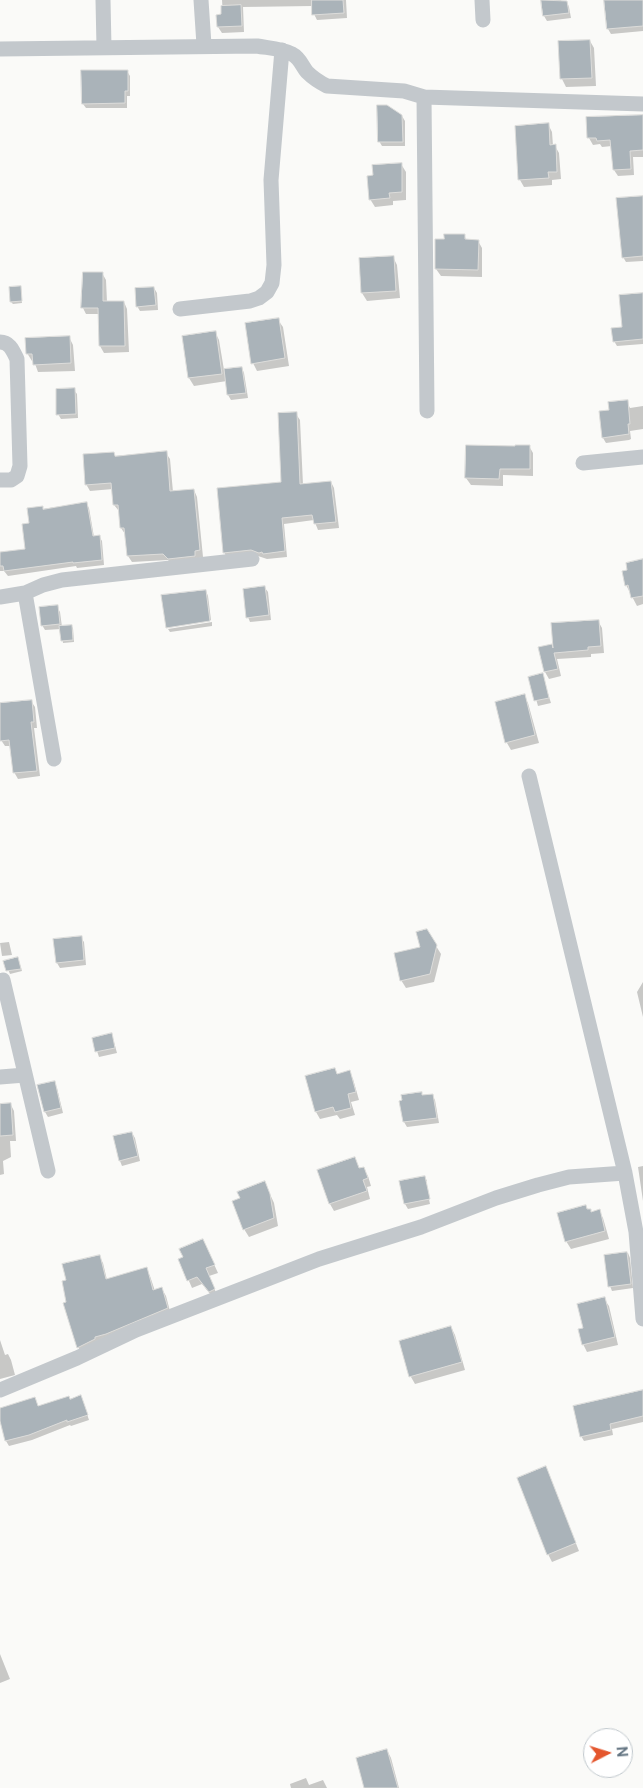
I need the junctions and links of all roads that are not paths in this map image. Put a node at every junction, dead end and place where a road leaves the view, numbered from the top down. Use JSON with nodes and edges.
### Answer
{"nodes":[{"id":1,"x":103,"y":0,"type":"edge"},
{"id":2,"x":201,"y":0,"type":"edge"},
{"id":3,"x":482,"y":0,"type":"edge"},
{"id":4,"x":483,"y":20,"type":"dead end"},
{"id":5,"x":204,"y":45,"type":"junction"},
{"id":6,"x":104,"y":47,"type":"junction"},
{"id":7,"x":0,"y":49,"type":"edge"},
{"id":8,"x":282,"y":50,"type":"junction"},
{"id":9,"x":424,"y":97,"type":"junction"},
{"id":10,"x":643,"y":104,"type":"edge"},
{"id":11,"x":180,"y":309,"type":"dead end"},
{"id":12,"x":0,"y":342,"type":"edge"},
{"id":13,"x":427,"y":411,"type":"dead end"},
{"id":14,"x":643,"y":456,"type":"edge"},
{"id":15,"x":583,"y":464,"type":"dead end"},
{"id":16,"x":0,"y":480,"type":"edge"},
{"id":17,"x":252,"y":559,"type":"dead end"},
{"id":18,"x":25,"y":593,"type":"junction"},
{"id":19,"x":0,"y":597,"type":"edge"},
{"id":20,"x":54,"y":759,"type":"dead end"},
{"id":21,"x":529,"y":776,"type":"dead end"},
{"id":22,"x":3,"y":980,"type":"dead end"},
{"id":23,"x":25,"y":1075,"type":"junction"},
{"id":24,"x":0,"y":1077,"type":"edge"},
{"id":25,"x":48,"y":1172,"type":"dead end"},
{"id":26,"x":625,"y":1173,"type":"junction"},
{"id":27,"x":639,"y":1231,"type":"edge"},
{"id":28,"x":643,"y":1320,"type":"edge"},
{"id":29,"x":0,"y":1390,"type":"edge"}],
"edges":[{"from":1,"to":6,"type":"street"},
{"from":2,"to":5,"type":"street"},
{"from":3,"to":4,"type":"street"},
{"from":5,"to":6,"type":"street"},
{"from":5,"to":8,"type":"street"},
{"from":6,"to":7,"type":"street"},
{"from":8,"to":9,"type":"street"},
{"from":8,"to":11,"type":"street"},
{"from":9,"to":10,"type":"street"},
{"from":9,"to":13,"type":"street"},
{"from":12,"to":16,"type":"street"},
{"from":14,"to":15,"type":"street"},
{"from":17,"to":18,"type":"street"},
{"from":18,"to":19,"type":"street"},
{"from":18,"to":20,"type":"street"},
{"from":21,"to":26,"type":"street"},
{"from":22,"to":23,"type":"street"},
{"from":23,"to":24,"type":"street"},
{"from":23,"to":25,"type":"street"},
{"from":26,"to":27,"type":"street"},
{"from":26,"to":29,"type":"street"},
{"from":27,"to":28,"type":"street"}]}
